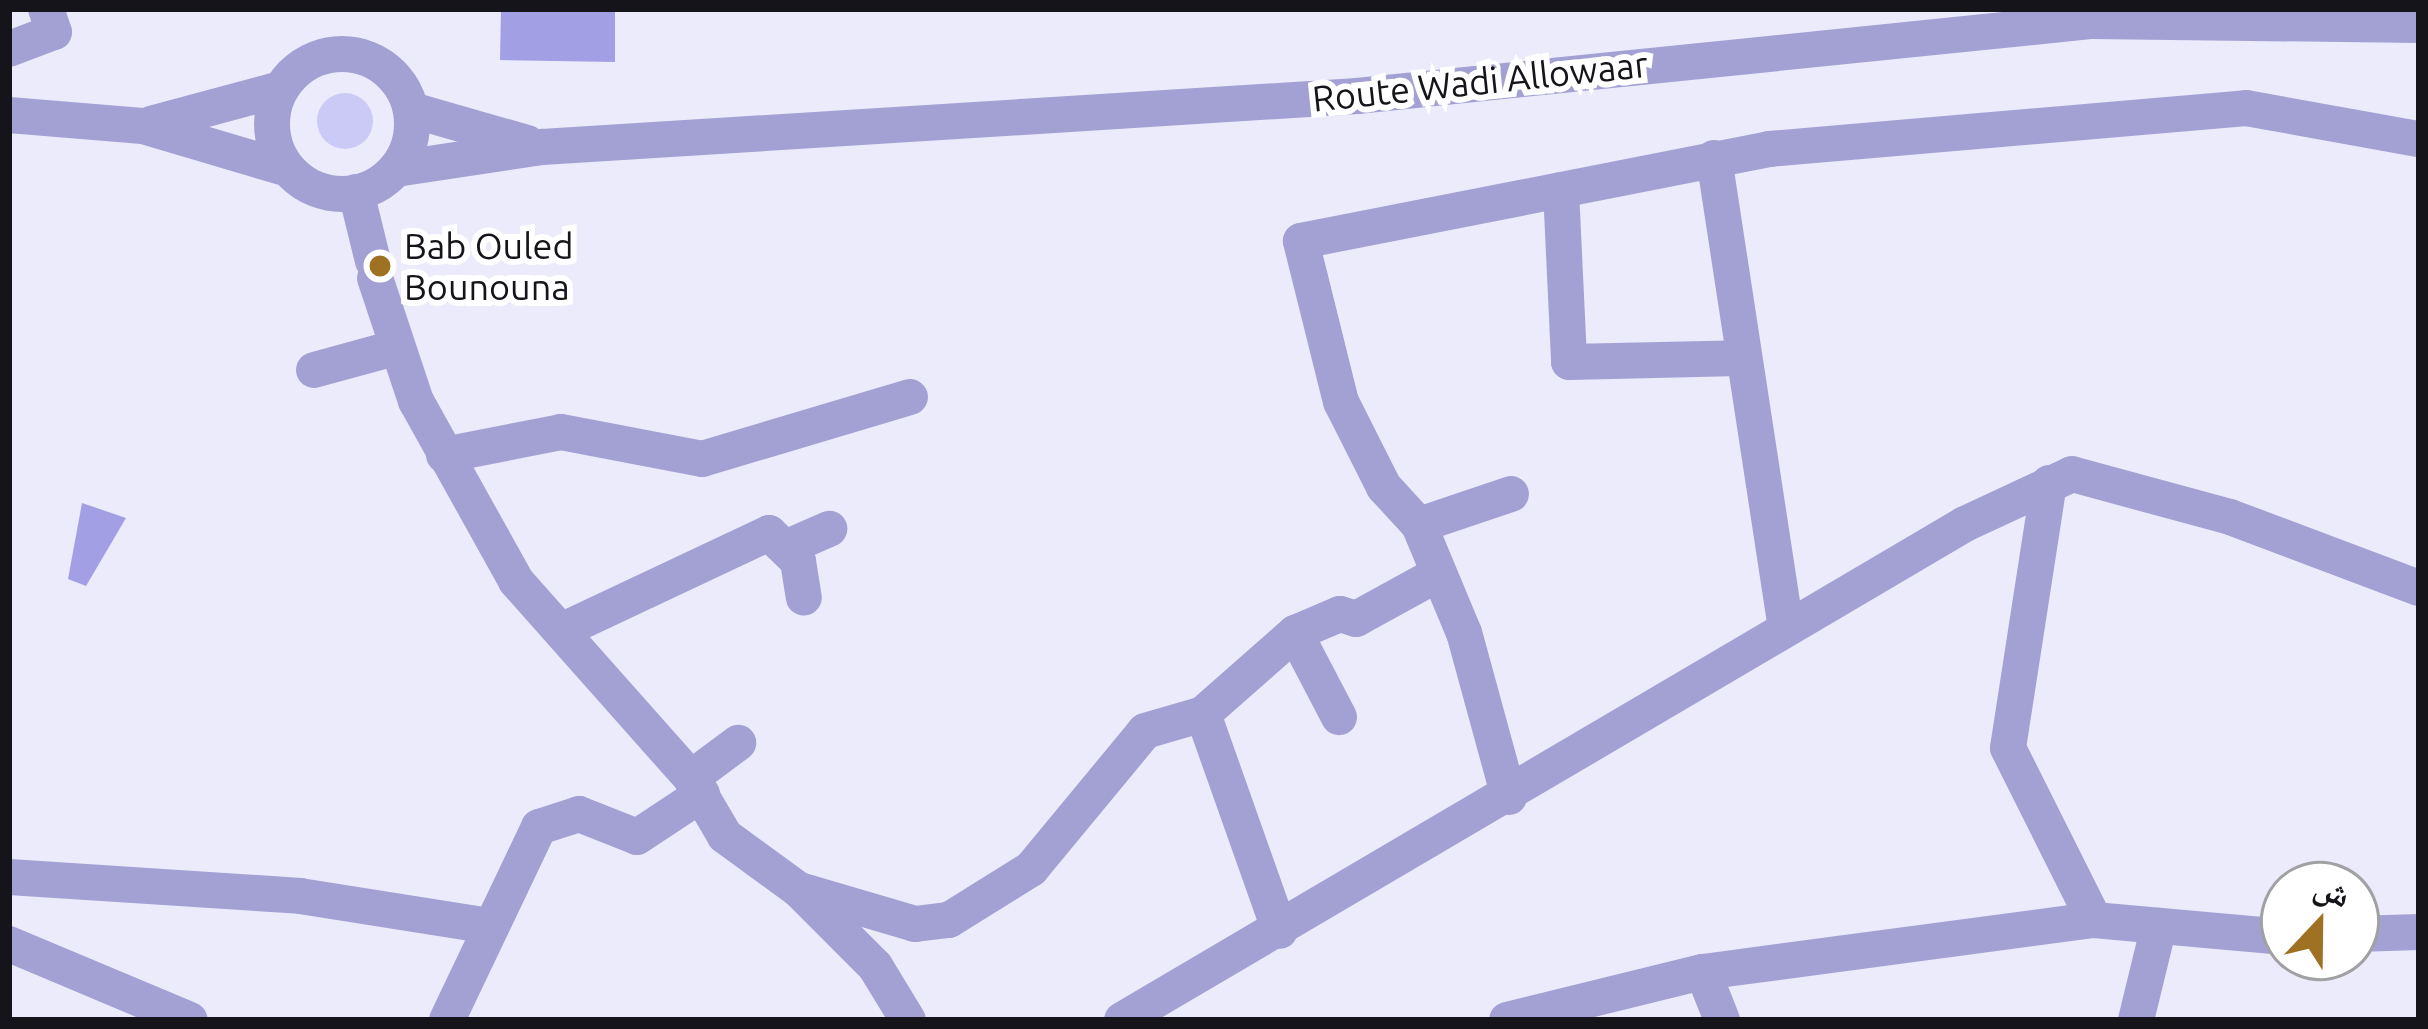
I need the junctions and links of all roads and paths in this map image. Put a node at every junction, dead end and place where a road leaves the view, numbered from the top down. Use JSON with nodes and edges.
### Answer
{"nodes":[{"id":1,"x":46,"y":9,"type":"edge"},
{"id":2,"x":2419,"y":25,"type":"edge"},
{"id":3,"x":9,"y":49,"type":"edge"},
{"id":4,"x":281,"y":89,"type":"junction"},
{"id":5,"x":412,"y":110,"type":"junction"},
{"id":6,"x":9,"y":115,"type":"edge"},
{"id":7,"x":143,"y":126,"type":"junction"},
{"id":8,"x":2419,"y":139,"type":"edge"},
{"id":9,"x":542,"y":147,"type":"junction"},
{"id":10,"x":1714,"y":158,"type":"junction"},
{"id":11,"x":285,"y":168,"type":"junction"},
{"id":12,"x":396,"y":169,"type":"junction"},
{"id":13,"x":1561,"y":190,"type":"junction"},
{"id":14,"x":356,"y":193,"type":"junction"},
{"id":15,"x":395,"y":348,"type":"junction"},
{"id":16,"x":1740,"y":358,"type":"junction"},
{"id":17,"x":314,"y":370,"type":"dead end"},
{"id":18,"x":910,"y":397,"type":"dead end"},
{"id":19,"x":443,"y":455,"type":"junction"},
{"id":20,"x":2049,"y":483,"type":"junction"},
{"id":21,"x":1511,"y":494,"type":"dead end"},
{"id":22,"x":1419,"y":525,"type":"junction"},
{"id":23,"x":829,"y":530,"type":"dead end"},
{"id":24,"x":790,"y":546,"type":"junction"},
{"id":25,"x":1438,"y":574,"type":"junction"},
{"id":26,"x":2419,"y":588,"type":"edge"},
{"id":27,"x":804,"y":598,"type":"dead end"},
{"id":28,"x":1786,"y":629,"type":"junction"},
{"id":29,"x":561,"y":632,"type":"junction"},
{"id":30,"x":1295,"y":633,"type":"junction"},
{"id":31,"x":1203,"y":714,"type":"junction"},
{"id":32,"x":1339,"y":717,"type":"dead end"},
{"id":33,"x":738,"y":743,"type":"dead end"},
{"id":34,"x":697,"y":786,"type":"junction"},
{"id":35,"x":1509,"y":797,"type":"junction"},
{"id":36,"x":9,"y":877,"type":"edge"},
{"id":37,"x":799,"y":890,"type":"junction"},
{"id":38,"x":2094,"y":920,"type":"junction"},
{"id":39,"x":490,"y":926,"type":"junction"},
{"id":40,"x":2159,"y":926,"type":"junction"},
{"id":41,"x":1280,"y":931,"type":"junction"},
{"id":42,"x":2419,"y":932,"type":"edge"},
{"id":43,"x":2380,"y":933,"type":"edge"},
{"id":44,"x":2260,"y":936,"type":"edge"},
{"id":45,"x":9,"y":944,"type":"edge"},
{"id":46,"x":1703,"y":972,"type":"junction"},
{"id":47,"x":1526,"y":1018,"type":"edge"},
{"id":48,"x":190,"y":1020,"type":"edge"},
{"id":49,"x":447,"y":1020,"type":"edge"},
{"id":50,"x":908,"y":1020,"type":"edge"},
{"id":51,"x":1121,"y":1020,"type":"edge"},
{"id":52,"x":1722,"y":1020,"type":"edge"},
{"id":53,"x":2136,"y":1020,"type":"edge"}],
"edges":[{"from":1,"to":3,"type":"street"},
{"from":2,"to":9,"type":"street","name":"Route Wadi Allowaar"},
{"from":4,"to":5,"type":"street"},
{"from":4,"to":7,"type":"street"},
{"from":4,"to":11,"type":"street"},
{"from":5,"to":9,"type":"street","name":"Route Wadi Allowaar"},
{"from":5,"to":12,"type":"street"},
{"from":6,"to":7,"type":"street"},
{"from":7,"to":11,"type":"street"},
{"from":8,"to":10,"type":"street"},
{"from":9,"to":12,"type":"street","name":"Route Wadi Allowaar"},
{"from":10,"to":13,"type":"street"},
{"from":10,"to":16,"type":"street"},
{"from":11,"to":14,"type":"street"},
{"from":12,"to":14,"type":"street"},
{"from":13,"to":16,"type":"street"},
{"from":13,"to":22,"type":"street"},
{"from":14,"to":15,"type":"street"},
{"from":15,"to":17,"type":"street"},
{"from":15,"to":19,"type":"street"},
{"from":16,"to":28,"type":"street"},
{"from":18,"to":19,"type":"street"},
{"from":19,"to":29,"type":"street"},
{"from":20,"to":26,"type":"street"},
{"from":20,"to":28,"type":"street"},
{"from":20,"to":38,"type":"street"},
{"from":21,"to":22,"type":"street"},
{"from":22,"to":25,"type":"street"},
{"from":23,"to":24,"type":"street"},
{"from":24,"to":27,"type":"street"},
{"from":24,"to":29,"type":"street"},
{"from":25,"to":30,"type":"street"},
{"from":25,"to":35,"type":"street"},
{"from":28,"to":35,"type":"street"},
{"from":29,"to":34,"type":"street"},
{"from":30,"to":31,"type":"street"},
{"from":30,"to":32,"type":"street"},
{"from":31,"to":37,"type":"street"},
{"from":31,"to":41,"type":"street"},
{"from":33,"to":34,"type":"street"},
{"from":34,"to":37,"type":"street"},
{"from":34,"to":39,"type":"street"},
{"from":35,"to":41,"type":"street"},
{"from":36,"to":39,"type":"street"},
{"from":37,"to":50,"type":"street"},
{"from":38,"to":40,"type":"street"},
{"from":38,"to":46,"type":"street"},
{"from":39,"to":49,"type":"street"},
{"from":40,"to":44,"type":"street"},
{"from":40,"to":53,"type":"street"},
{"from":41,"to":51,"type":"street"},
{"from":42,"to":43,"type":"street"},
{"from":45,"to":48,"type":"street"},
{"from":46,"to":47,"type":"street"},
{"from":46,"to":52,"type":"street"}]}
